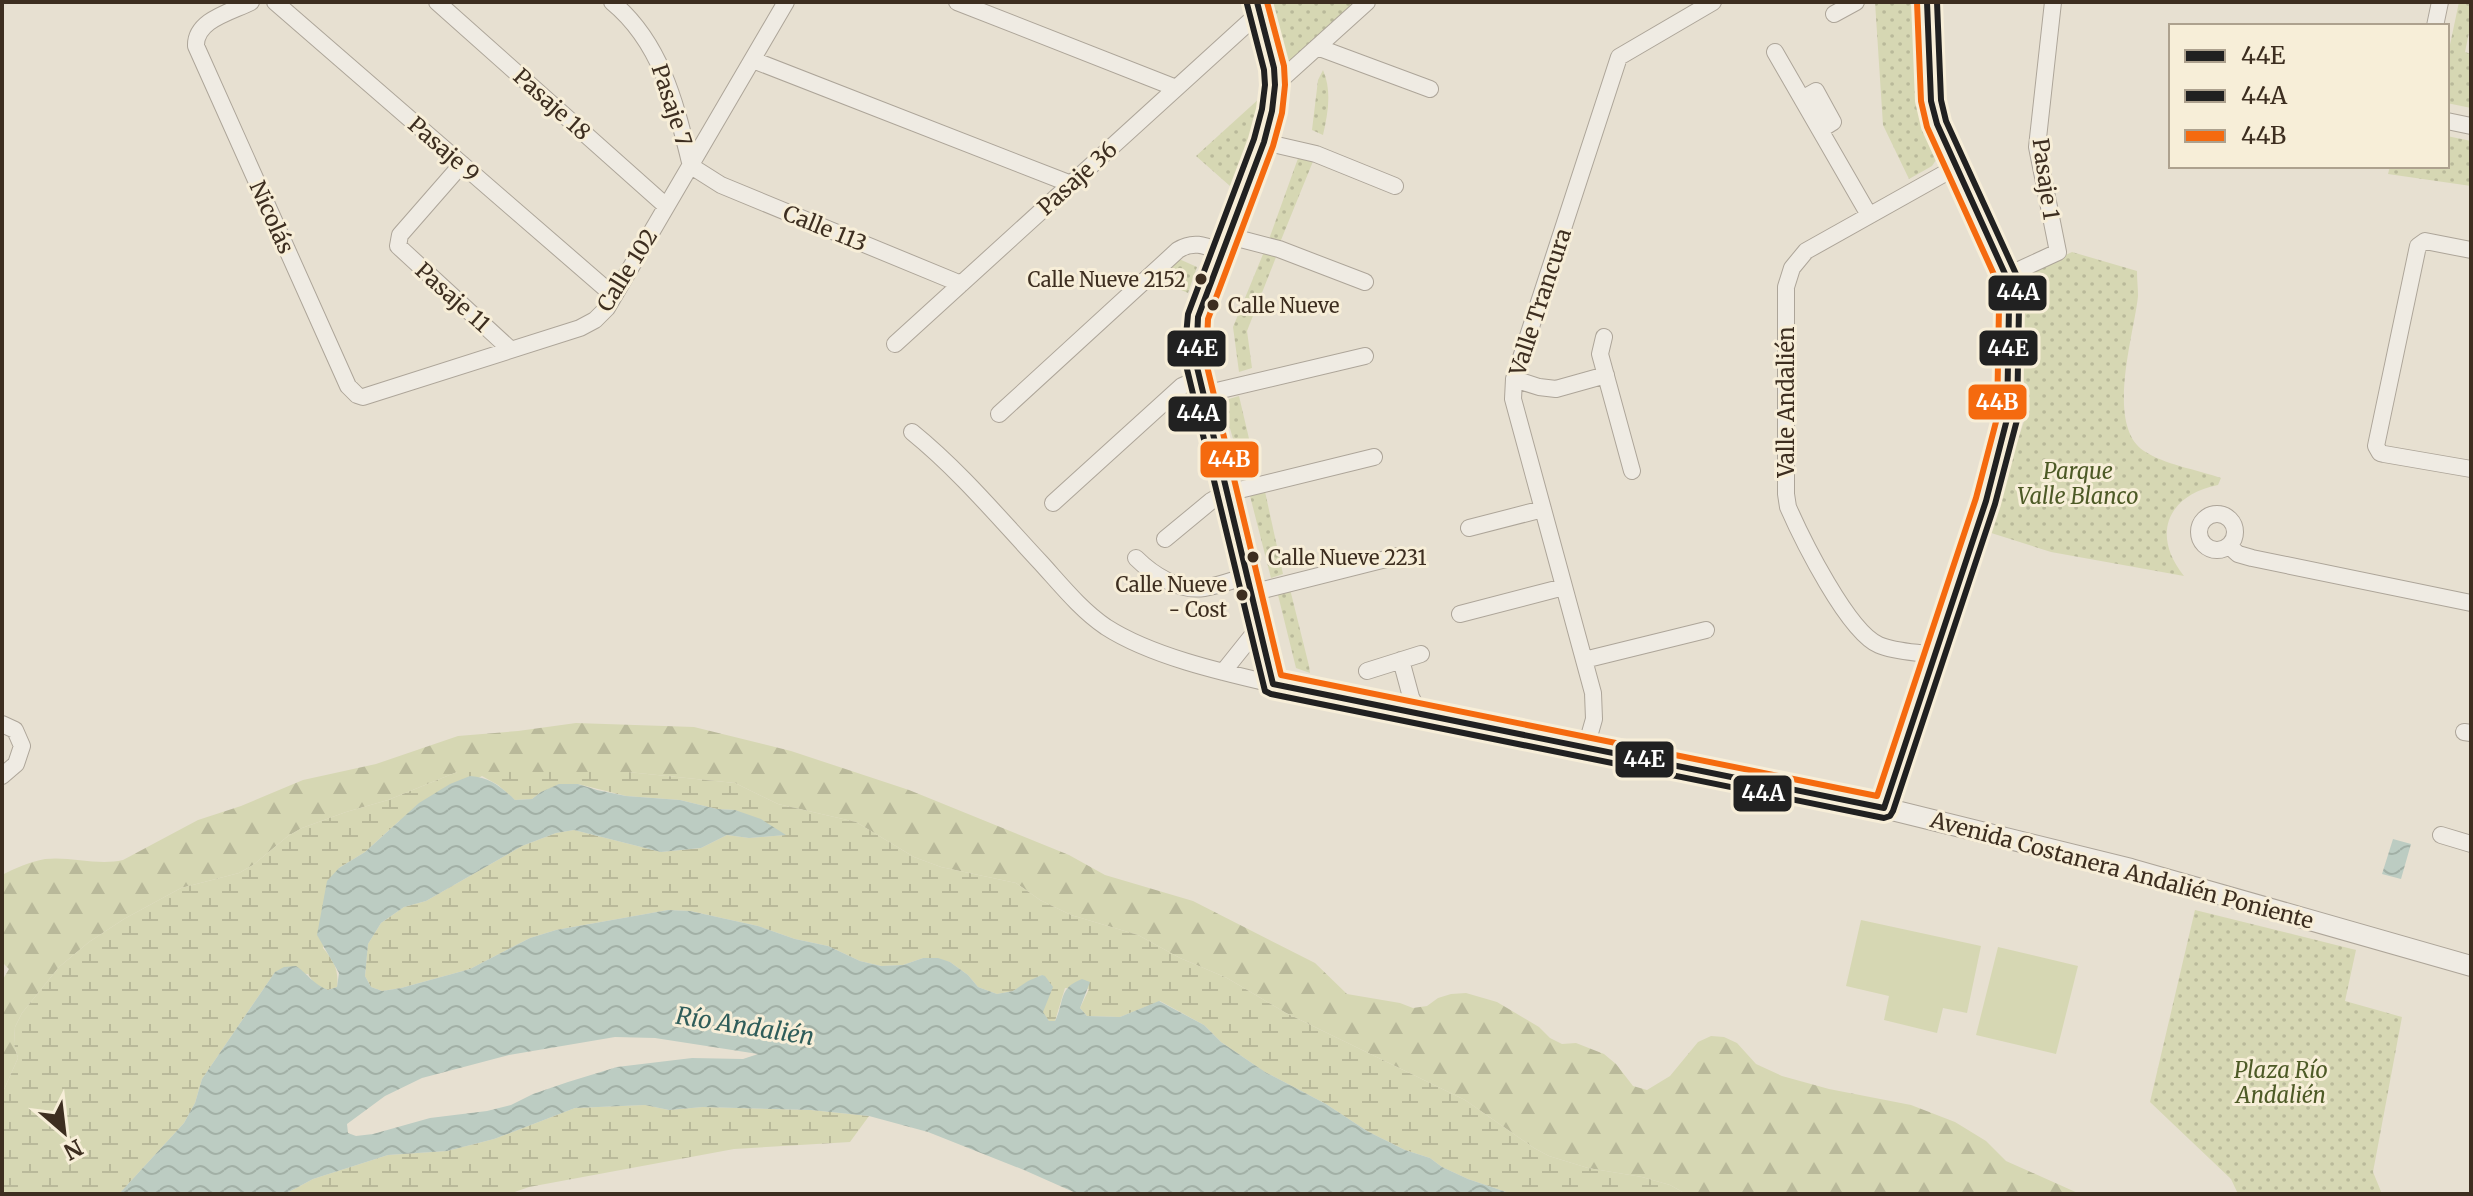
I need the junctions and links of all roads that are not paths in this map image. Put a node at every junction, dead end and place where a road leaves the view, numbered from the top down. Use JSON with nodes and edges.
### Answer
{"nodes":[{"id":1,"x":251,"y":2,"type":"edge"},
{"id":2,"x":275,"y":2,"type":"edge"},
{"id":3,"x":437,"y":2,"type":"edge"},
{"id":4,"x":786,"y":2,"type":"edge"},
{"id":5,"x":957,"y":2,"type":"edge"},
{"id":6,"x":1367,"y":2,"type":"edge"},
{"id":7,"x":1713,"y":2,"type":"edge"},
{"id":8,"x":1856,"y":2,"type":"edge"},
{"id":9,"x":1927,"y":2,"type":"edge"},
{"id":10,"x":2053,"y":2,"type":"edge"},
{"id":11,"x":2440,"y":2,"type":"edge"},
{"id":12,"x":619,"y":4,"type":"edge"},
{"id":13,"x":1258,"y":7,"type":"edge"},
{"id":14,"x":1834,"y":14,"type":"dead end"},
{"id":15,"x":2435,"y":24,"type":"edge"},
{"id":16,"x":1317,"y":47,"type":"junction"},
{"id":17,"x":1775,"y":52,"type":"dead end"},
{"id":18,"x":753,"y":60,"type":"junction"},
{"id":19,"x":1275,"y":85,"type":"junction"},
{"id":20,"x":1176,"y":88,"type":"junction"},
{"id":21,"x":1430,"y":89,"type":"dead end"},
{"id":22,"x":2449,"y":121,"type":"edge"},
{"id":23,"x":2471,"y":126,"type":"edge"},
{"id":24,"x":1264,"y":142,"type":"junction"},
{"id":25,"x":462,"y":164,"type":"junction"},
{"id":26,"x":691,"y":166,"type":"junction"},
{"id":27,"x":1956,"y":167,"type":"junction"},
{"id":28,"x":1071,"y":184,"type":"junction"},
{"id":29,"x":1395,"y":186,"type":"dead end"},
{"id":30,"x":666,"y":206,"type":"junction"},
{"id":31,"x":1869,"y":215,"type":"junction"},
{"id":32,"x":1226,"y":244,"type":"junction"},
{"id":33,"x":2471,"y":250,"type":"edge"},
{"id":34,"x":2006,"y":276,"type":"junction"},
{"id":35,"x":1365,"y":282,"type":"dead end"},
{"id":36,"x":961,"y":284,"type":"junction"},
{"id":37,"x":614,"y":296,"type":"junction"},
{"id":38,"x":1604,"y":337,"type":"dead end"},
{"id":39,"x":895,"y":344,"type":"dead end"},
{"id":40,"x":511,"y":350,"type":"junction"},
{"id":41,"x":1365,"y":356,"type":"dead end"},
{"id":42,"x":1606,"y":375,"type":"junction"},
{"id":43,"x":1514,"y":379,"type":"junction"},
{"id":44,"x":1202,"y":386,"type":"junction"},
{"id":45,"x":357,"y":395,"type":"joint"},
{"id":46,"x":999,"y":414,"type":"dead end"},
{"id":47,"x":912,"y":432,"type":"dead end"},
{"id":48,"x":1374,"y":457,"type":"dead end"},
{"id":49,"x":2471,"y":469,"type":"edge"},
{"id":50,"x":1632,"y":471,"type":"dead end"},
{"id":51,"x":1227,"y":493,"type":"junction"},
{"id":52,"x":1053,"y":503,"type":"dead end"},
{"id":53,"x":1543,"y":509,"type":"junction"},
{"id":54,"x":1469,"y":528,"type":"dead end"},
{"id":55,"x":1165,"y":539,"type":"dead end"},
{"id":56,"x":2229,"y":546,"type":"dead end"},
{"id":57,"x":1398,"y":556,"type":"dead end"},
{"id":58,"x":1136,"y":558,"type":"dead end"},
{"id":59,"x":1249,"y":584,"type":"junction"},
{"id":60,"x":1564,"y":587,"type":"junction"},
{"id":61,"x":2471,"y":603,"type":"edge"},
{"id":62,"x":1460,"y":614,"type":"dead end"},
{"id":63,"x":1259,"y":627,"type":"junction"},
{"id":64,"x":1706,"y":630,"type":"dead end"},
{"id":65,"x":1421,"y":654,"type":"dead end"},
{"id":66,"x":1934,"y":655,"type":"junction"},
{"id":67,"x":1401,"y":660,"type":"junction"},
{"id":68,"x":1584,"y":660,"type":"junction"},
{"id":69,"x":1367,"y":671,"type":"dead end"},
{"id":70,"x":1223,"y":672,"type":"junction"},
{"id":71,"x":1273,"y":684,"type":"junction"},
{"id":72,"x":1419,"y":713,"type":"junction"},
{"id":73,"x":2,"y":724,"type":"edge"},
{"id":74,"x":1586,"y":747,"type":"junction"},
{"id":75,"x":2,"y":776,"type":"edge"},
{"id":76,"x":1884,"y":808,"type":"junction"},
{"id":77,"x":2441,"y":835,"type":"dead end"},
{"id":78,"x":2471,"y":844,"type":"edge"},
{"id":79,"x":2471,"y":966,"type":"edge"}],
"edges":[{"from":1,"to":45,"type":"street","name":"Nicolás"},
{"from":2,"to":25,"type":"street","name":"Pasaje 9"},
{"from":3,"to":30,"type":"street","name":"Pasaje 18"},
{"from":4,"to":18,"type":"street","name":"Calle 102"},
{"from":5,"to":20,"type":"street"},
{"from":6,"to":16,"type":"street"},
{"from":7,"to":43,"type":"street","name":"Valle Trancura"},
{"from":8,"to":14,"type":"street"},
{"from":9,"to":27,"type":"street"},
{"from":10,"to":34,"type":"street","name":"Pasaje 1"},
{"from":11,"to":15,"type":"street"},
{"from":12,"to":26,"type":"street","name":"Pasaje 7"},
{"from":13,"to":19,"type":"street"},
{"from":13,"to":20,"type":"street","name":"Pasaje 36"},
{"from":16,"to":19,"type":"street"},
{"from":16,"to":21,"type":"street"},
{"from":17,"to":31,"type":"street"},
{"from":18,"to":26,"type":"street","name":"Calle 102"},
{"from":18,"to":28,"type":"street"},
{"from":19,"to":24,"type":"street"},
{"from":20,"to":28,"type":"street","name":"Pasaje 36"},
{"from":22,"to":23,"type":"street"},
{"from":24,"to":29,"type":"street"},
{"from":24,"to":32,"type":"street"},
{"from":25,"to":37,"type":"street","name":"Pasaje 9"},
{"from":25,"to":40,"type":"street","name":"Pasaje 11"},
{"from":26,"to":30,"type":"street","name":"Calle 102"},
{"from":26,"to":36,"type":"street","name":"Calle 113"},
{"from":27,"to":31,"type":"street","name":"Valle Andalién"},
{"from":27,"to":34,"type":"street"},
{"from":28,"to":36,"type":"street","name":"Pasaje 36"},
{"from":30,"to":37,"type":"street","name":"Calle 102"},
{"from":31,"to":66,"type":"street","name":"Valle Andalién"},
{"from":32,"to":35,"type":"street"},
{"from":32,"to":44,"type":"street"},
{"from":32,"to":46,"type":"street"},
{"from":33,"to":49,"type":"street"},
{"from":34,"to":66,"type":"street"},
{"from":36,"to":39,"type":"street","name":"Pasaje 36"},
{"from":37,"to":40,"type":"street","name":"Calle 102"},
{"from":38,"to":42,"type":"street"},
{"from":40,"to":45,"type":"street","name":"Calle 102"},
{"from":41,"to":44,"type":"street"},
{"from":42,"to":43,"type":"street"},
{"from":42,"to":50,"type":"street"},
{"from":43,"to":53,"type":"street","name":"Valle Trancura"},
{"from":44,"to":51,"type":"street"},
{"from":44,"to":52,"type":"street"},
{"from":47,"to":70,"type":"street","name":"Avenida Costanera Andalién Poniente"},
{"from":48,"to":51,"type":"street"},
{"from":51,"to":55,"type":"street"},
{"from":51,"to":59,"type":"street"},
{"from":53,"to":54,"type":"street"},
{"from":53,"to":60,"type":"street","name":"Valle Trancura"},
{"from":56,"to":61,"type":"street"},
{"from":57,"to":59,"type":"street"},
{"from":58,"to":59,"type":"street"},
{"from":59,"to":63,"type":"street"},
{"from":60,"to":62,"type":"street"},
{"from":60,"to":68,"type":"street","name":"Valle Trancura"},
{"from":63,"to":70,"type":"street"},
{"from":63,"to":71,"type":"street"},
{"from":64,"to":68,"type":"street"},
{"from":65,"to":67,"type":"street"},
{"from":66,"to":76,"type":"street"},
{"from":67,"to":69,"type":"street"},
{"from":67,"to":72,"type":"street"},
{"from":68,"to":74,"type":"street","name":"Valle Trancura"},
{"from":70,"to":71,"type":"street","name":"Avenida Costanera Andalién Poniente"},
{"from":71,"to":72,"type":"street","name":"Avenida Costanera Andalién Poniente"},
{"from":72,"to":74,"type":"street","name":"Avenida Costanera Andalién Poniente"},
{"from":73,"to":75,"type":"street"},
{"from":74,"to":76,"type":"street","name":"Avenida Costanera Andalién Poniente"},
{"from":76,"to":79,"type":"street","name":"Avenida Costanera Andalién Poniente"},
{"from":77,"to":78,"type":"street"}]}
